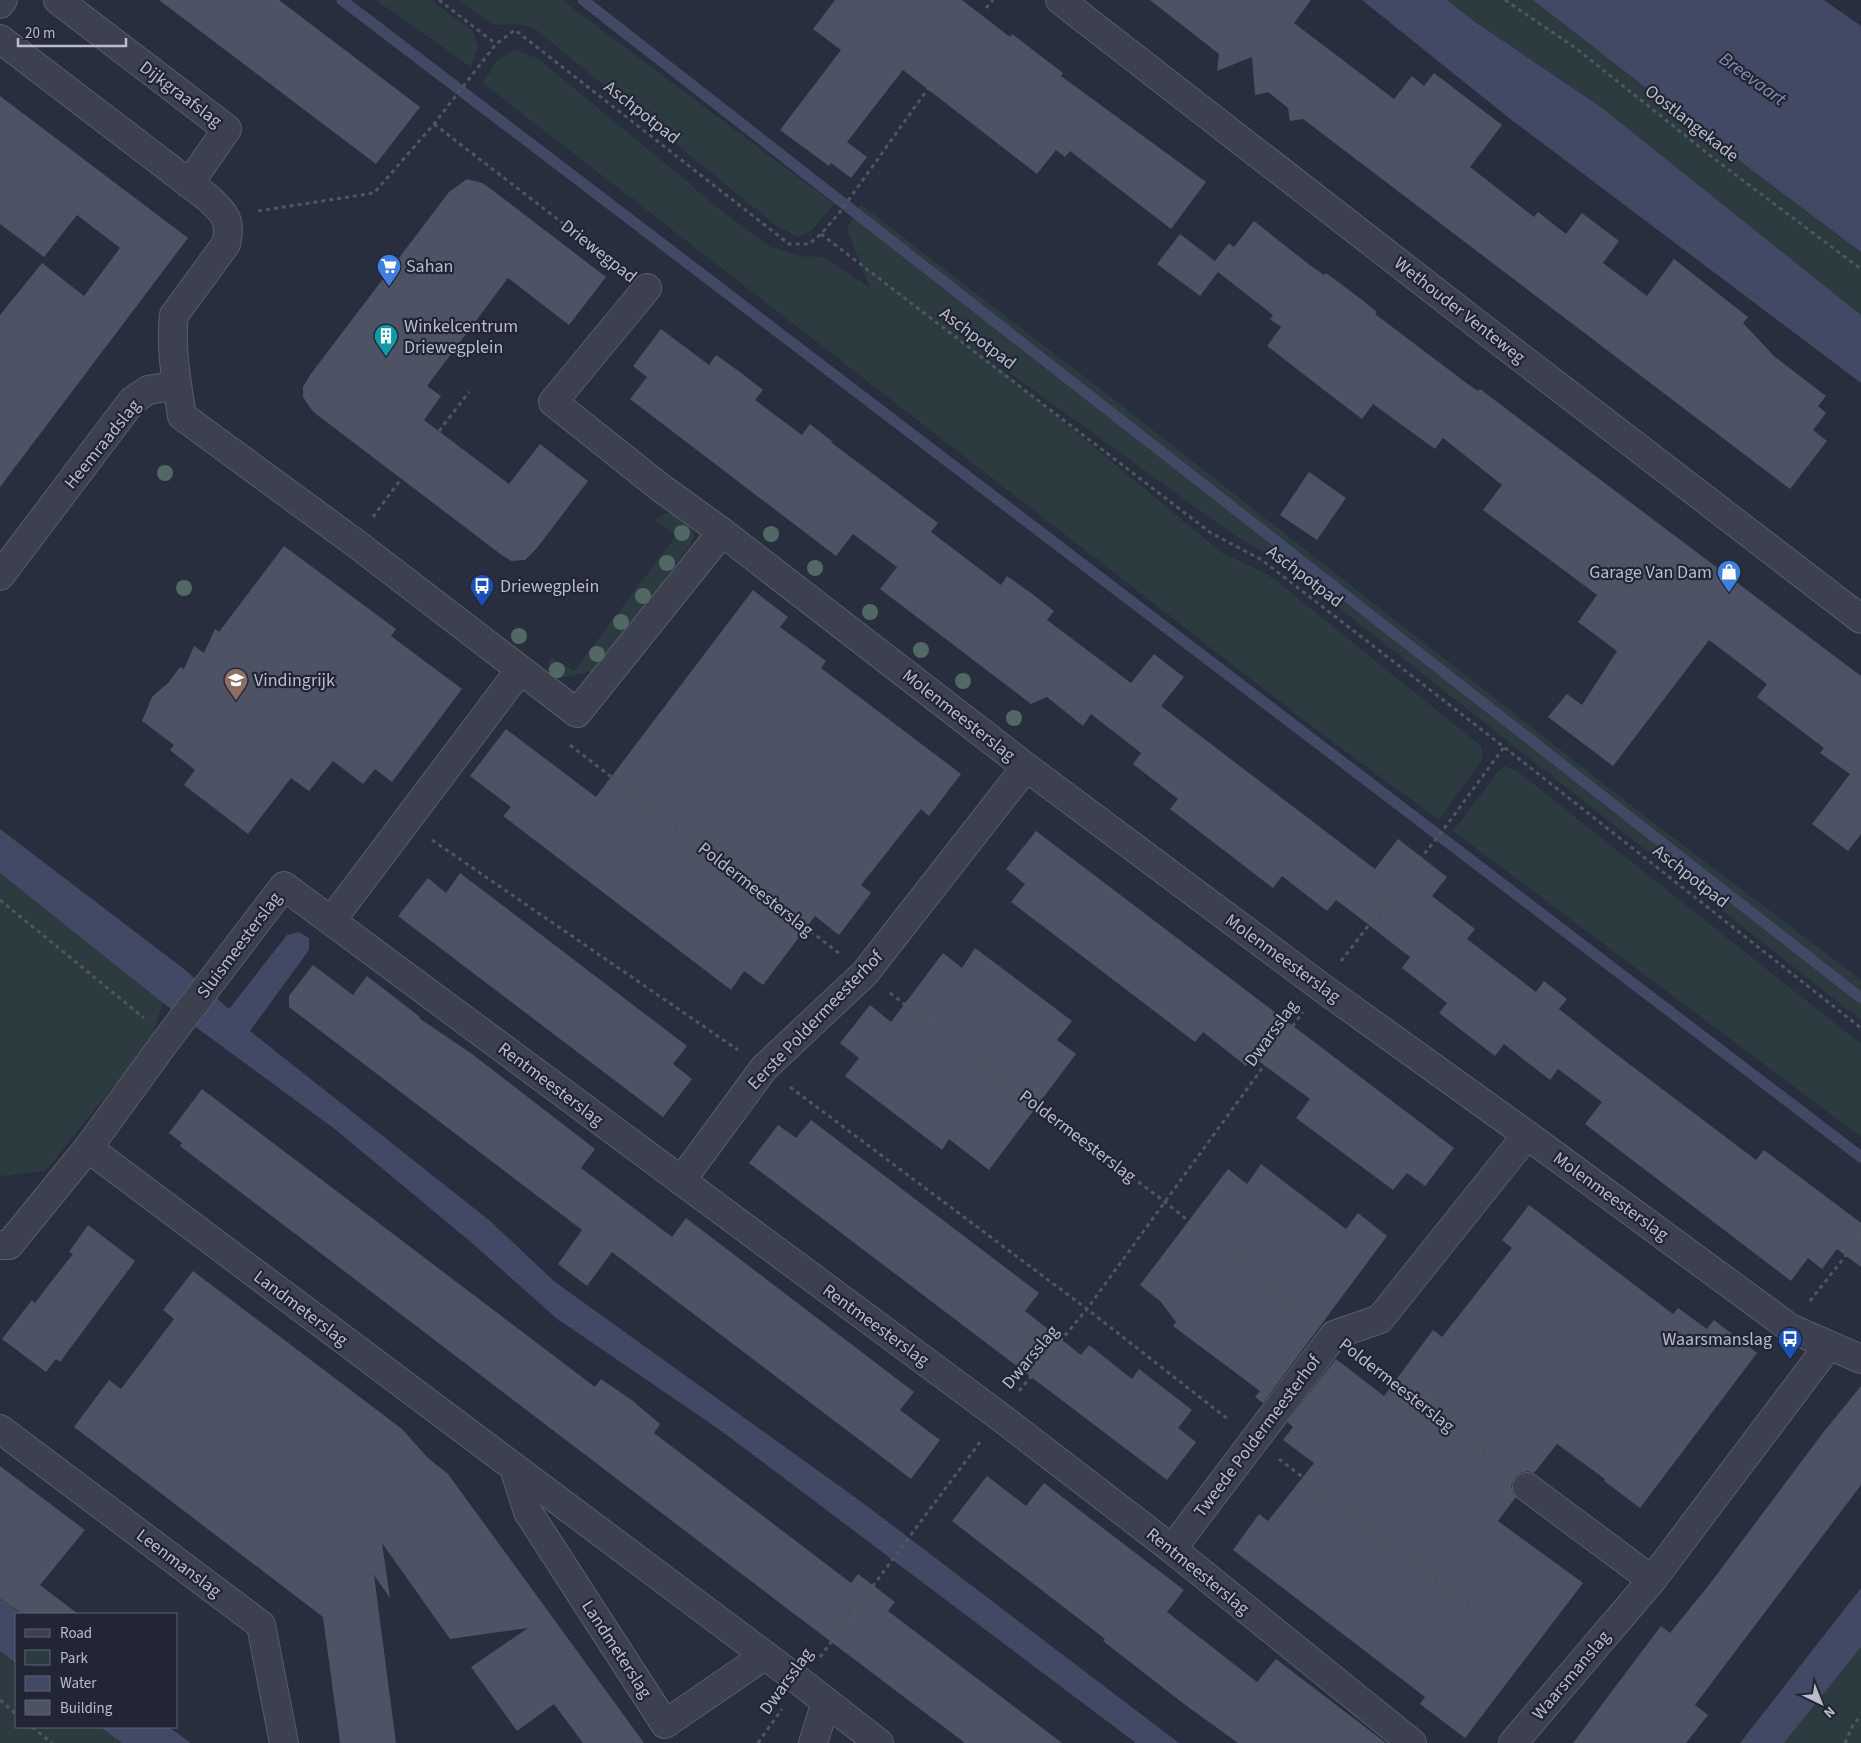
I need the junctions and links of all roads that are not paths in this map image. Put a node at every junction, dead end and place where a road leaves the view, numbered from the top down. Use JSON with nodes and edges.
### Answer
{"nodes":[{"id":1,"x":3,"y":0,"type":"edge"},
{"id":2,"x":58,"y":0,"type":"edge"},
{"id":3,"x":1060,"y":0,"type":"edge"},
{"id":4,"x":0,"y":4,"type":"edge"},
{"id":5,"x":0,"y":39,"type":"edge"},
{"id":6,"x":189,"y":184,"type":"junction"},
{"id":7,"x":647,"y":288,"type":"road end"},
{"id":8,"x":177,"y":385,"type":"junction"},
{"id":9,"x":553,"y":402,"type":"joint"},
{"id":10,"x":722,"y":532,"type":"junction"},
{"id":11,"x":0,"y":576,"type":"edge"},
{"id":12,"x":1861,"y":619,"type":"edge"},
{"id":13,"x":520,"y":670,"type":"junction"},
{"id":14,"x":1026,"y":767,"type":"junction"},
{"id":15,"x":331,"y":921,"type":"junction"},
{"id":16,"x":1527,"y":1135,"type":"junction"},
{"id":17,"x":88,"y":1148,"type":"junction"},
{"id":18,"x":681,"y":1180,"type":"junction"},
{"id":19,"x":3,"y":1249,"type":"edge"},
{"id":20,"x":1830,"y":1345,"type":"junction"},
{"id":21,"x":1861,"y":1358,"type":"edge"},
{"id":22,"x":0,"y":1429,"type":"edge"},
{"id":23,"x":514,"y":1468,"type":"junction"},
{"id":24,"x":1527,"y":1487,"type":"road end"},
{"id":25,"x":1172,"y":1549,"type":"junction"},
{"id":26,"x":1652,"y":1580,"type":"junction"},
{"id":27,"x":764,"y":1656,"type":"junction"},
{"id":28,"x":826,"y":1702,"type":"junction"},
{"id":29,"x":284,"y":1743,"type":"edge"},
{"id":30,"x":813,"y":1743,"type":"edge"},
{"id":31,"x":879,"y":1743,"type":"edge"},
{"id":32,"x":1412,"y":1743,"type":"edge"},
{"id":33,"x":1513,"y":1743,"type":"edge"}],
"edges":[{"from":1,"to":4,"type":"street"},
{"from":2,"to":6,"type":"street","name":"Dijkgraafslag"},
{"from":3,"to":12,"type":"street","name":"Wethouder Venteweg"},
{"from":5,"to":6,"type":"street"},
{"from":6,"to":8,"type":"street"},
{"from":7,"to":9,"type":"street","name":"Driewegpad"},
{"from":8,"to":11,"type":"street","name":"Heemraadslag"},
{"from":8,"to":13,"type":"street"},
{"from":9,"to":10,"type":"street","name":"Molenmeesterslag"},
{"from":10,"to":13,"type":"street"},
{"from":10,"to":14,"type":"street","name":"Molenmeesterslag"},
{"from":13,"to":15,"type":"street"},
{"from":14,"to":16,"type":"street","name":"Molenmeesterslag"},
{"from":14,"to":18,"type":"street","name":"Eerste Poldermeesterhof"},
{"from":15,"to":17,"type":"street","name":"Sluismeesterslag"},
{"from":15,"to":18,"type":"street","name":"Rentmeesterslag"},
{"from":16,"to":20,"type":"street","name":"Molenmeesterslag"},
{"from":16,"to":25,"type":"street","name":"Tweede Poldermeesterhof"},
{"from":17,"to":19,"type":"street","name":"Sluismeesterslag"},
{"from":17,"to":23,"type":"street","name":"Landmeterslag"},
{"from":18,"to":25,"type":"street","name":"Rentmeesterslag"},
{"from":20,"to":21,"type":"street","name":"Molenmeesterslag"},
{"from":20,"to":26,"type":"street","name":"Waarsmanslag"},
{"from":22,"to":29,"type":"street","name":"Leenmanslag"},
{"from":23,"to":27,"type":"street","name":"Landmeterslag"},
{"from":23,"to":27,"type":"street","name":"Landmeterslag"},
{"from":24,"to":26,"type":"street"},
{"from":25,"to":32,"type":"street","name":"Rentmeesterslag"},
{"from":26,"to":33,"type":"street","name":"Waarsmanslag"},
{"from":27,"to":28,"type":"street","name":"Landmeterslag"},
{"from":28,"to":30,"type":"street"},
{"from":28,"to":31,"type":"street","name":"Landmeterslag"}]}
